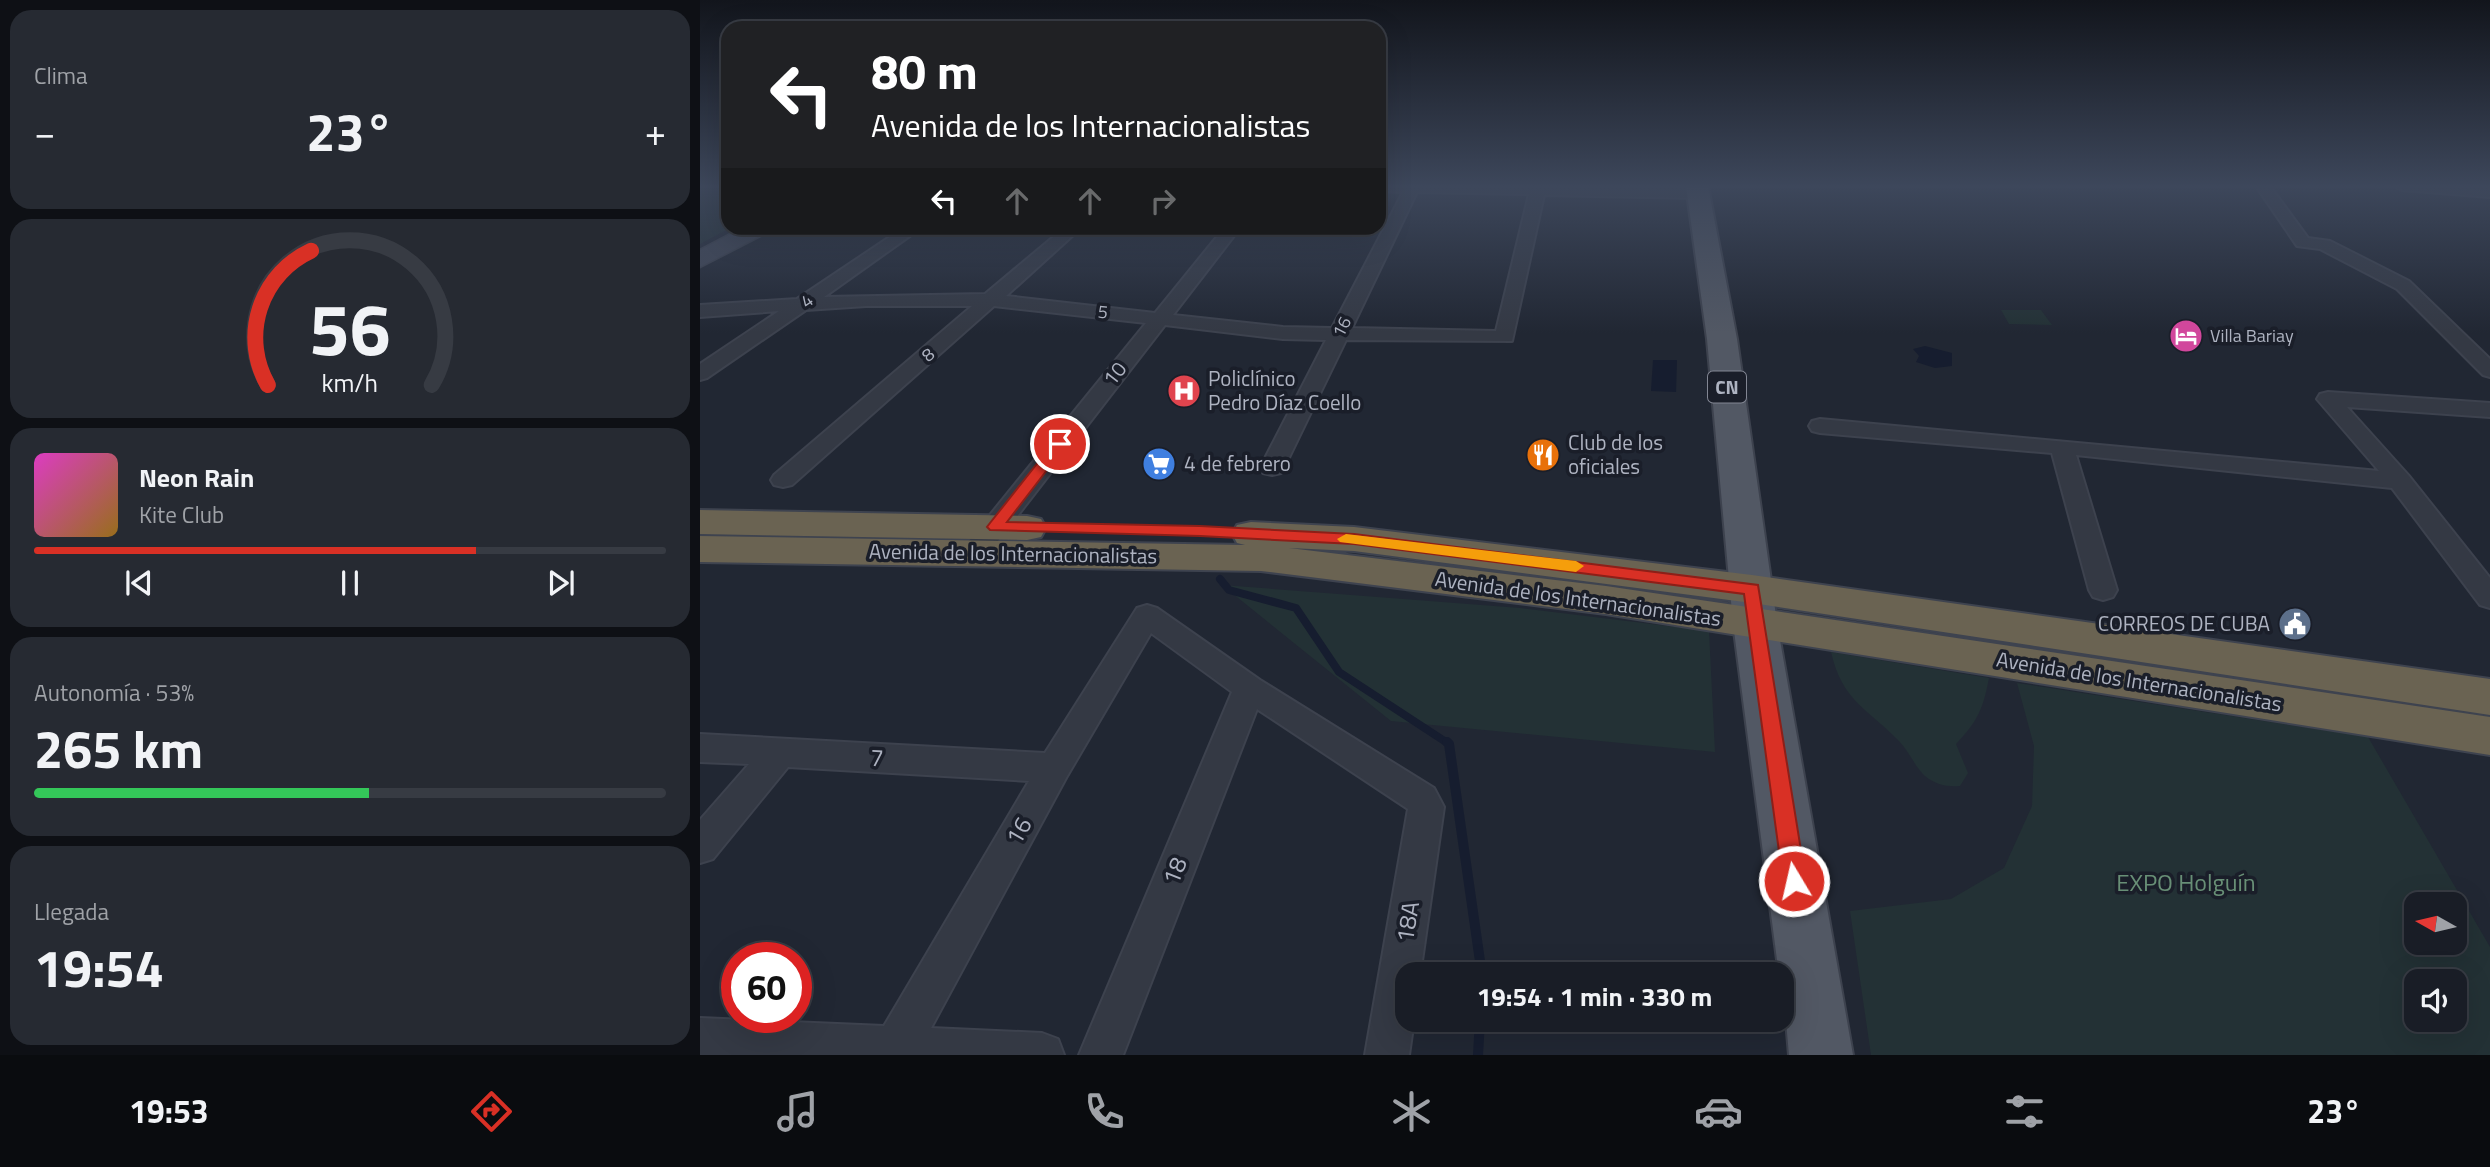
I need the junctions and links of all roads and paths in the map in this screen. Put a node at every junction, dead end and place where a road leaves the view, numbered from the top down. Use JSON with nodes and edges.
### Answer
{"nodes":[{"id":1,"x":745,"y":235,"type":"edge"},
{"id":2,"x":903,"y":235,"type":"edge"},
{"id":3,"x":1065,"y":235,"type":"edge"},
{"id":4,"x":1225,"y":235,"type":"edge"},
{"id":5,"x":1388,"y":235,"type":"edge"},
{"id":6,"x":1527,"y":235,"type":"edge"},
{"id":7,"x":1705,"y":235,"type":"edge"},
{"id":8,"x":2298,"y":235,"type":"edge"},
{"id":9,"x":700,"y":260,"type":"edge"},
{"id":10,"x":991,"y":300,"type":"junction"},
{"id":11,"x":800,"y":307,"type":"junction"},
{"id":12,"x":700,"y":311,"type":"edge"},
{"id":13,"x":1158,"y":319,"type":"junction"},
{"id":14,"x":1338,"y":334,"type":"junction"},
{"id":15,"x":2490,"y":371,"type":"edge"},
{"id":16,"x":700,"y":374,"type":"edge"},
{"id":17,"x":2490,"y":410,"type":"edge"},
{"id":18,"x":1820,"y":426,"type":"dead end"},
{"id":19,"x":2062,"y":448,"type":"junction"},
{"id":20,"x":1272,"y":468,"type":"dead end"},
{"id":21,"x":783,"y":480,"type":"dead end"},
{"id":22,"x":2400,"y":481,"type":"junction"},
{"id":23,"x":700,"y":522,"type":"edge"},
{"id":24,"x":985,"y":540,"type":"junction"},
{"id":25,"x":700,"y":549,"type":"edge"},
{"id":26,"x":2103,"y":590,"type":"dead end"},
{"id":27,"x":2490,"y":598,"type":"edge"},
{"id":28,"x":1753,"y":606,"type":"junction"},
{"id":29,"x":1147,"y":615,"type":"joint"},
{"id":30,"x":1249,"y":688,"type":"junction"},
{"id":31,"x":2490,"y":697,"type":"edge"},
{"id":32,"x":2490,"y":736,"type":"edge"},
{"id":33,"x":700,"y":748,"type":"edge"},
{"id":34,"x":779,"y":753,"type":"junction"},
{"id":35,"x":1054,"y":768,"type":"junction"},
{"id":36,"x":1416,"y":793,"type":"joint"},
{"id":37,"x":700,"y":847,"type":"edge"},
{"id":38,"x":700,"y":1040,"type":"edge"},
{"id":39,"x":895,"y":1050,"type":"junction"},
{"id":40,"x":1042,"y":1055,"type":"edge"},
{"id":41,"x":1101,"y":1055,"type":"edge"},
{"id":42,"x":1387,"y":1055,"type":"edge"},
{"id":43,"x":1821,"y":1055,"type":"edge"}],
"edges":[{"from":1,"to":9,"type":"street"},
{"from":2,"to":11,"type":"street","name":"4"},
{"from":3,"to":10,"type":"street","name":"8"},
{"from":4,"to":13,"type":"street","name":"10"},
{"from":5,"to":14,"type":"street","name":"16"},
{"from":6,"to":14,"type":"street","name":"5"},
{"from":7,"to":28,"type":"main road","number":"CN"},
{"from":8,"to":15,"type":"street"},
{"from":10,"to":11,"type":"street","name":"5"},
{"from":10,"to":13,"type":"street","name":"5"},
{"from":10,"to":21,"type":"street","name":"8"},
{"from":11,"to":12,"type":"street","name":"5"},
{"from":11,"to":16,"type":"street","name":"4"},
{"from":13,"to":14,"type":"street","name":"5"},
{"from":13,"to":24,"type":"street","name":"10"},
{"from":14,"to":20,"type":"street","name":"16"},
{"from":17,"to":22,"type":"street"},
{"from":18,"to":19,"type":"street"},
{"from":19,"to":22,"type":"street"},
{"from":19,"to":26,"type":"street"},
{"from":22,"to":27,"type":"street"},
{"from":23,"to":24,"type":"highway","name":"Avenida de los Internacionalistas"},
{"from":24,"to":25,"type":"highway","name":"Avenida de los Internacionalistas"},
{"from":24,"to":28,"type":"highway","name":"Avenida de los Internacionalistas"},
{"from":28,"to":31,"type":"highway","name":"Avenida de los Internacionalistas"},
{"from":28,"to":32,"type":"highway","name":"Avenida de los Internacionalistas"},
{"from":28,"to":43,"type":"main road","number":"CN"},
{"from":29,"to":30,"type":"street"},
{"from":29,"to":35,"type":"street","name":"16"},
{"from":30,"to":36,"type":"street"},
{"from":30,"to":41,"type":"street","name":"18"},
{"from":33,"to":34,"type":"street","name":"7"},
{"from":34,"to":35,"type":"street","name":"7"},
{"from":34,"to":37,"type":"street"},
{"from":35,"to":39,"type":"street","name":"16"},
{"from":36,"to":42,"type":"street","name":"18A"},
{"from":38,"to":39,"type":"street"},
{"from":39,"to":40,"type":"street"}]}
